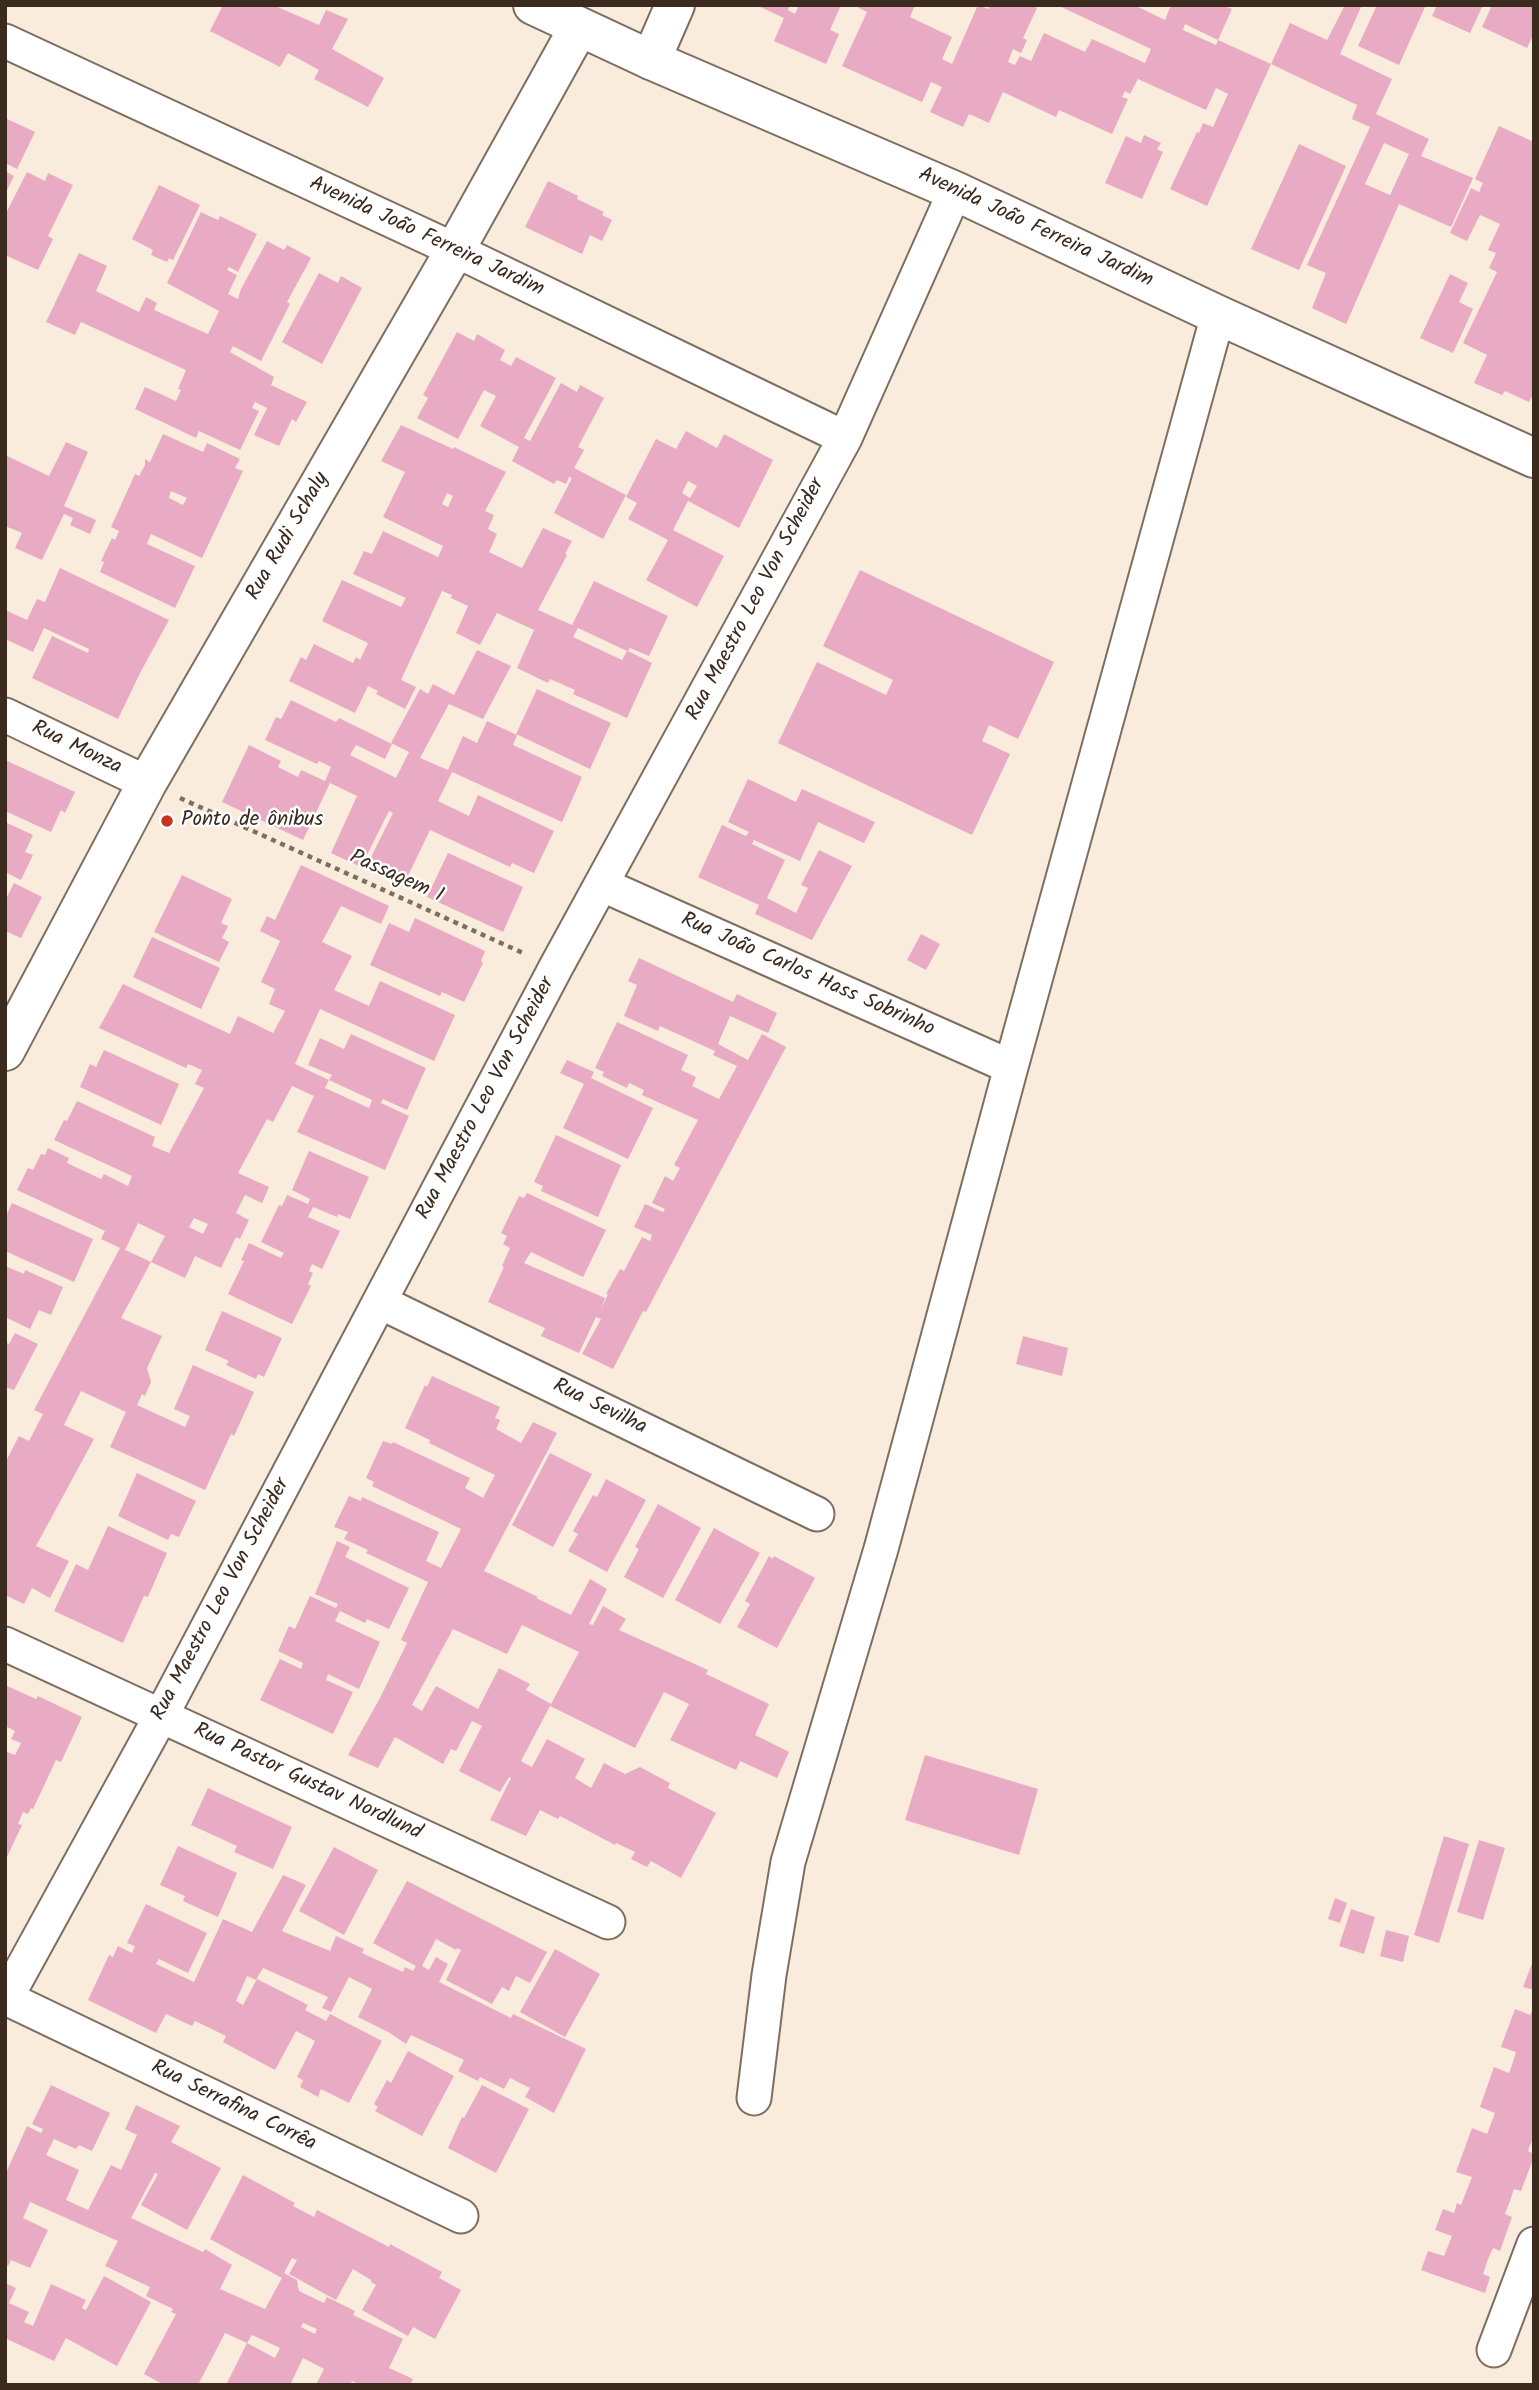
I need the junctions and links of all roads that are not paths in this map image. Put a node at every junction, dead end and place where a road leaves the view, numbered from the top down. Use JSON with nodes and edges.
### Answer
{"nodes":[{"id":1,"x":533,"y":5,"type":"edge"},
{"id":2,"x":675,"y":5,"type":"edge"},
{"id":3,"x":579,"y":27,"type":"junction"},
{"id":4,"x":5,"y":41,"type":"edge"},
{"id":5,"x":651,"y":60,"type":"junction"},
{"id":6,"x":955,"y":191,"type":"junction"},
{"id":7,"x":454,"y":250,"type":"junction"},
{"id":8,"x":1218,"y":315,"type":"junction"},
{"id":9,"x":845,"y":438,"type":"junction"},
{"id":10,"x":1534,"y":458,"type":"edge"},
{"id":11,"x":5,"y":715,"type":"edge"},
{"id":12,"x":147,"y":783,"type":"junction"},
{"id":13,"x":603,"y":885,"type":"junction"},
{"id":14,"x":5,"y":1051,"type":"edge"},
{"id":15,"x":1011,"y":1067,"type":"junction"},
{"id":16,"x":380,"y":1302,"type":"junction"},
{"id":17,"x":817,"y":1514,"type":"dead end"},
{"id":18,"x":5,"y":1644,"type":"edge"},
{"id":19,"x":161,"y":1716,"type":"junction"},
{"id":20,"x":608,"y":1922,"type":"dead end"},
{"id":21,"x":6,"y":1999,"type":"edge"},
{"id":22,"x":754,"y":2098,"type":"dead end"},
{"id":23,"x":461,"y":2216,"type":"dead end"},
{"id":24,"x":1534,"y":2244,"type":"edge"},
{"id":25,"x":1494,"y":2350,"type":"dead end"}],
"edges":[{"from":1,"to":3,"type":"street","name":"Avenida João Ferreira Jardim"},
{"from":2,"to":5,"type":"street"},
{"from":3,"to":5,"type":"street","name":"Avenida João Ferreira Jardim"},
{"from":3,"to":7,"type":"street","name":"Rua Rudi Schaly"},
{"from":4,"to":7,"type":"street","name":"Avenida João Ferreira Jardim"},
{"from":5,"to":6,"type":"street","name":"Avenida João Ferreira Jardim"},
{"from":6,"to":8,"type":"street","name":"Avenida João Ferreira Jardim"},
{"from":6,"to":9,"type":"street","name":"Rua Maestro Leo Von Scheider"},
{"from":7,"to":9,"type":"street","name":"Avenida João Ferreira Jardim"},
{"from":7,"to":12,"type":"street","name":"Rua Rudi Schaly"},
{"from":8,"to":10,"type":"street","name":"Avenida João Ferreira Jardim"},
{"from":8,"to":15,"type":"street"},
{"from":9,"to":13,"type":"street","name":"Rua Maestro Leo Von Scheider"},
{"from":11,"to":12,"type":"street","name":"Rua Monza"},
{"from":12,"to":14,"type":"street","name":"Rua Rudi Schaly"},
{"from":13,"to":15,"type":"street","name":"Rua João Carlos Hass Sobrinho"},
{"from":13,"to":16,"type":"street","name":"Rua Maestro Leo Von Scheider"},
{"from":15,"to":22,"type":"street"},
{"from":16,"to":17,"type":"street","name":"Rua Sevilha"},
{"from":16,"to":19,"type":"street","name":"Rua Maestro Leo Von Scheider"},
{"from":18,"to":19,"type":"street","name":"Rua Pastor Gustav Nordlund"},
{"from":19,"to":20,"type":"street","name":"Rua Pastor Gustav Nordlund"},
{"from":19,"to":21,"type":"street","name":"Rua Maestro Leo Von Scheider"},
{"from":21,"to":23,"type":"street","name":"Rua Serrafina Corrêa"},
{"from":24,"to":25,"type":"street"}]}
